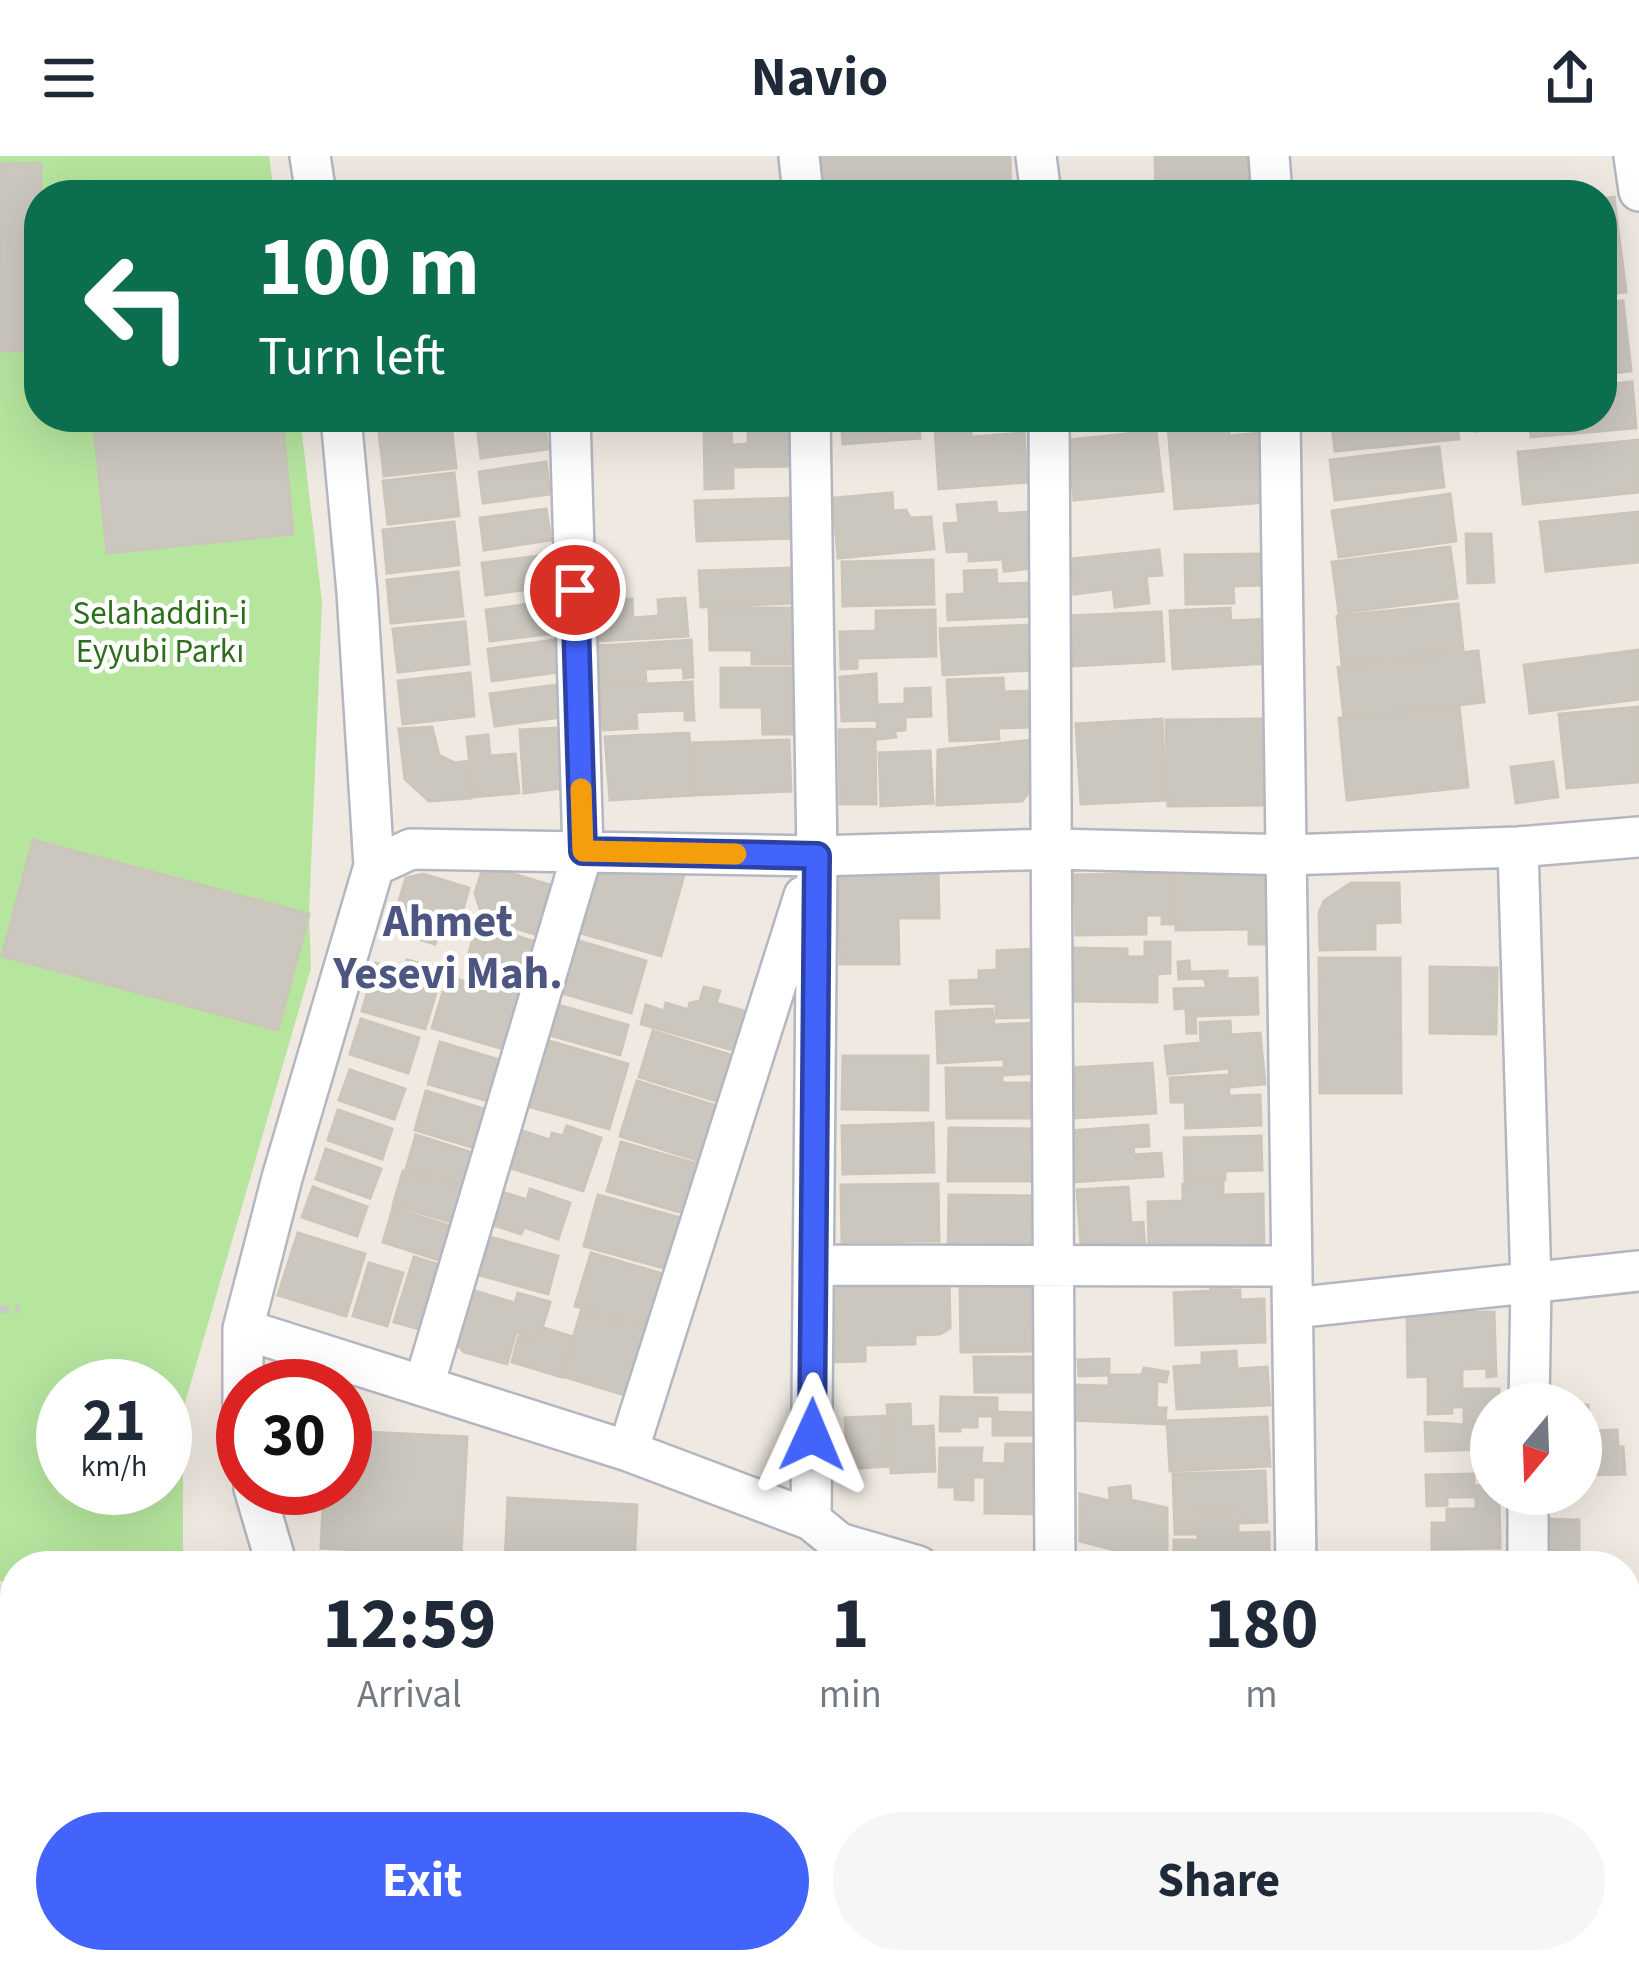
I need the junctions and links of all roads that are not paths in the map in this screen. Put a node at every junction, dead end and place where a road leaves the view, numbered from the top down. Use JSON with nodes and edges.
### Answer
{"nodes":[{"id":1,"x":1634,"y":156,"type":"edge"},
{"id":2,"x":1639,"y":191,"type":"edge"},
{"id":3,"x":342,"y":432,"type":"edge"},
{"id":4,"x":571,"y":432,"type":"edge"},
{"id":5,"x":810,"y":432,"type":"edge"},
{"id":6,"x":1049,"y":432,"type":"edge"},
{"id":7,"x":1280,"y":432,"type":"edge"},
{"id":8,"x":1639,"y":837,"type":"edge"},
{"id":9,"x":1054,"y":848,"type":"junction"},
{"id":10,"x":1518,"y":848,"type":"junction"},
{"id":11,"x":583,"y":851,"type":"junction"},
{"id":12,"x":1287,"y":855,"type":"junction"},
{"id":13,"x":817,"y":856,"type":"junction"},
{"id":14,"x":374,"y":866,"type":"junction"},
{"id":15,"x":814,"y":1264,"type":"junction"},
{"id":16,"x":1052,"y":1266,"type":"junction"},
{"id":17,"x":1292,"y":1266,"type":"junction"},
{"id":18,"x":1639,"y":1270,"type":"edge"},
{"id":19,"x":1531,"y":1284,"type":"junction"},
{"id":20,"x":1293,"y":1308,"type":"junction"},
{"id":21,"x":243,"y":1329,"type":"junction"},
{"id":22,"x":243,"y":1359,"type":"edge"},
{"id":23,"x":1529,"y":1383,"type":"edge"},
{"id":24,"x":424,"y":1385,"type":"junction"},
{"id":25,"x":628,"y":1451,"type":"junction"},
{"id":26,"x":262,"y":1515,"type":"edge"},
{"id":27,"x":1528,"y":1515,"type":"edge"},
{"id":28,"x":812,"y":1520,"type":"junction"},
{"id":29,"x":273,"y":1551,"type":"edge"},
{"id":30,"x":866,"y":1551,"type":"edge"},
{"id":31,"x":1054,"y":1551,"type":"edge"},
{"id":32,"x":1296,"y":1551,"type":"edge"},
{"id":33,"x":1528,"y":1551,"type":"edge"}],
"edges":[{"from":1,"to":2,"type":"street"},
{"from":3,"to":14,"type":"street"},
{"from":4,"to":11,"type":"street"},
{"from":5,"to":13,"type":"street"},
{"from":6,"to":9,"type":"street"},
{"from":7,"to":12,"type":"street"},
{"from":8,"to":10,"type":"street"},
{"from":9,"to":12,"type":"street"},
{"from":9,"to":13,"type":"street"},
{"from":9,"to":16,"type":"street"},
{"from":10,"to":12,"type":"street"},
{"from":10,"to":19,"type":"street"},
{"from":11,"to":13,"type":"street"},
{"from":11,"to":14,"type":"street"},
{"from":11,"to":24,"type":"street"},
{"from":12,"to":17,"type":"street"},
{"from":13,"to":15,"type":"street"},
{"from":13,"to":25,"type":"street"},
{"from":14,"to":21,"type":"street"},
{"from":15,"to":16,"type":"street"},
{"from":15,"to":28,"type":"street"},
{"from":16,"to":17,"type":"street"},
{"from":16,"to":31,"type":"street"},
{"from":17,"to":20,"type":"street"},
{"from":18,"to":19,"type":"street"},
{"from":19,"to":20,"type":"street"},
{"from":19,"to":23,"type":"street"},
{"from":20,"to":32,"type":"street"},
{"from":21,"to":22,"type":"street"},
{"from":21,"to":24,"type":"street"},
{"from":24,"to":25,"type":"street"},
{"from":25,"to":28,"type":"street"},
{"from":26,"to":29,"type":"street"},
{"from":27,"to":33,"type":"street"},
{"from":28,"to":30,"type":"street"}]}
